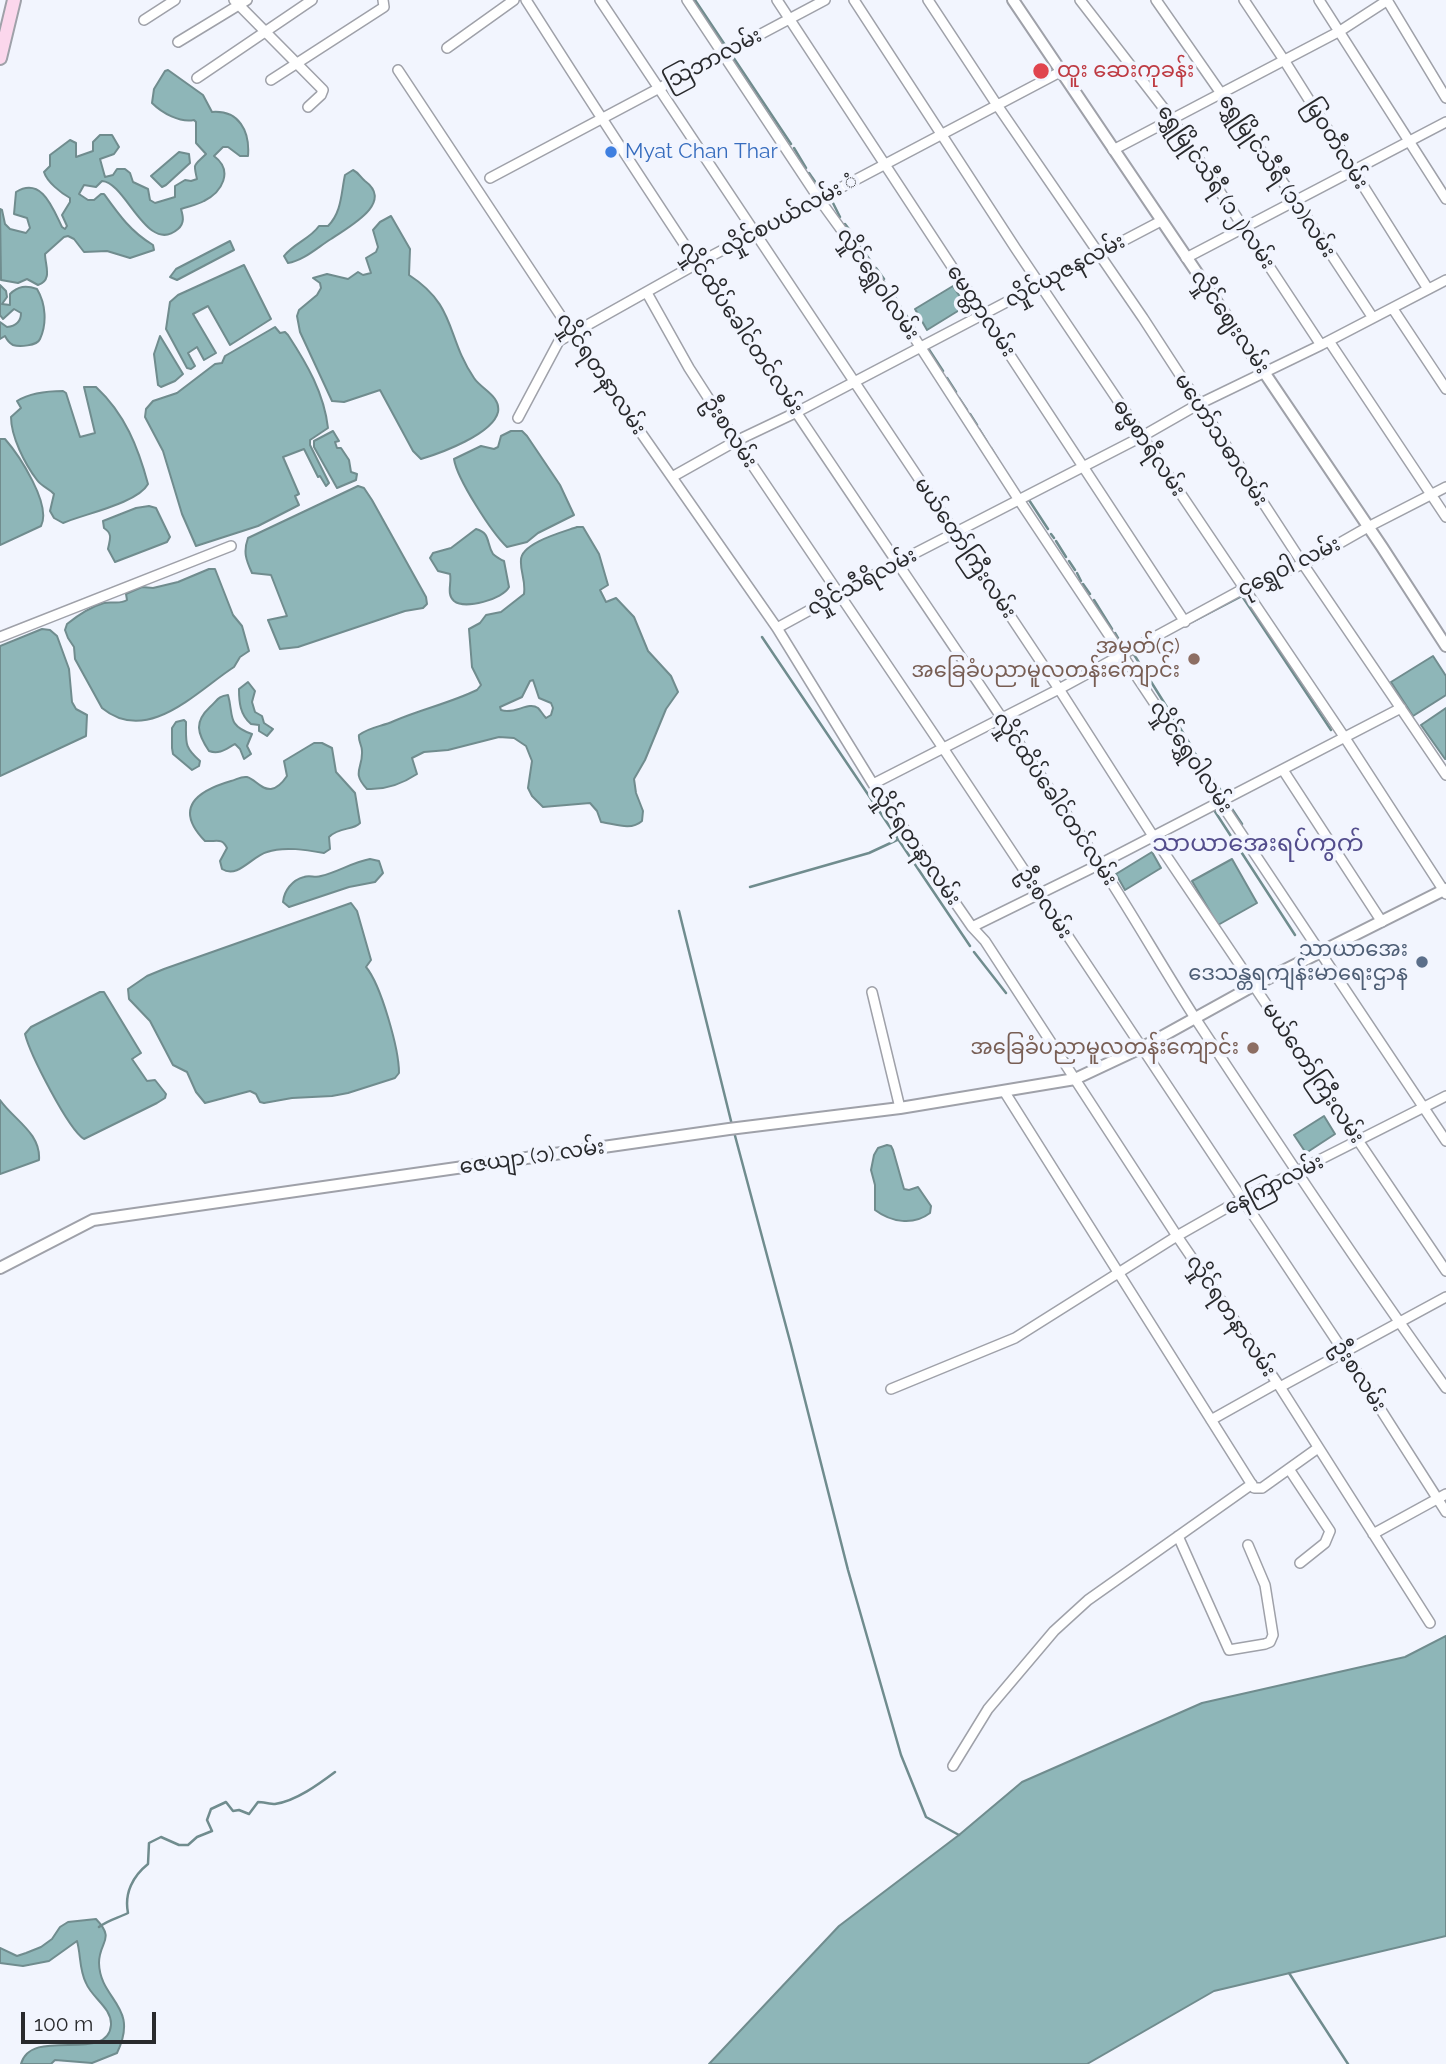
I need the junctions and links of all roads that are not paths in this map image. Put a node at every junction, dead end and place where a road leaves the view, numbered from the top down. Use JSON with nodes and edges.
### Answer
{"nodes":[{"id":1,"x":13,"y":0,"type":"edge"},
{"id":2,"x":175,"y":0,"type":"edge"},
{"id":3,"x":312,"y":0,"type":"edge"},
{"id":4,"x":383,"y":0,"type":"edge"},
{"id":5,"x":514,"y":0,"type":"edge"},
{"id":6,"x":526,"y":0,"type":"edge"},
{"id":7,"x":600,"y":0,"type":"edge"},
{"id":8,"x":687,"y":0,"type":"edge"},
{"id":9,"x":777,"y":0,"type":"edge"},
{"id":10,"x":825,"y":0,"type":"edge"},
{"id":11,"x":854,"y":0,"type":"edge"},
{"id":12,"x":928,"y":0,"type":"edge"},
{"id":13,"x":1013,"y":0,"type":"edge"},
{"id":14,"x":1080,"y":0,"type":"edge"},
{"id":15,"x":1244,"y":0,"type":"edge"},
{"id":16,"x":1319,"y":0,"type":"edge"},
{"id":17,"x":1387,"y":0,"type":"edge"},
{"id":18,"x":1160,"y":1,"type":"edge"},
{"id":19,"x":240,"y":2,"type":"edge"},
{"id":20,"x":789,"y":19,"type":"junction"},
{"id":21,"x":144,"y":20,"type":"dead end"},
{"id":22,"x":265,"y":32,"type":"junction"},
{"id":23,"x":1340,"y":32,"type":"junction"},
{"id":24,"x":178,"y":42,"type":"dead end"},
{"id":25,"x":447,"y":48,"type":"dead end"},
{"id":26,"x":722,"y":54,"type":"junction"},
{"id":27,"x":0,"y":58,"type":"edge"},
{"id":28,"x":1284,"y":60,"type":"junction"},
{"id":29,"x":298,"y":62,"type":"junction"},
{"id":30,"x":398,"y":69,"type":"dead end"},
{"id":31,"x":1060,"y":72,"type":"junction"},
{"id":32,"x":197,"y":78,"type":"dead end"},
{"id":33,"x":271,"y":80,"type":"dead end"},
{"id":34,"x":658,"y":87,"type":"junction"},
{"id":35,"x":1221,"y":93,"type":"junction"},
{"id":36,"x":1446,"y":98,"type":"edge"},
{"id":37,"x":997,"y":105,"type":"junction"},
{"id":38,"x":308,"y":107,"type":"dead end"},
{"id":39,"x":1172,"y":119,"type":"junction"},
{"id":40,"x":602,"y":120,"type":"junction"},
{"id":41,"x":1446,"y":122,"type":"edge"},
{"id":42,"x":943,"y":136,"type":"junction"},
{"id":43,"x":1410,"y":142,"type":"junction"},
{"id":44,"x":1113,"y":150,"type":"junction"},
{"id":45,"x":885,"y":165,"type":"junction"},
{"id":46,"x":1353,"y":172,"type":"junction"},
{"id":47,"x":490,"y":178,"type":"dead end"},
{"id":48,"x":819,"y":199,"type":"junction"},
{"id":49,"x":1446,"y":199,"type":"edge"},
{"id":50,"x":1296,"y":201,"type":"junction"},
{"id":51,"x":1161,"y":221,"type":"junction"},
{"id":52,"x":1245,"y":227,"type":"junction"},
{"id":53,"x":755,"y":233,"type":"junction"},
{"id":54,"x":1098,"y":254,"type":"junction"},
{"id":55,"x":1185,"y":258,"type":"junction"},
{"id":56,"x":698,"y":263,"type":"junction"},
{"id":57,"x":1446,"y":280,"type":"edge"},
{"id":58,"x":1040,"y":284,"type":"junction"},
{"id":59,"x":1428,"y":289,"type":"junction"},
{"id":60,"x":647,"y":293,"type":"junction"},
{"id":61,"x":1392,"y":309,"type":"junction"},
{"id":62,"x":984,"y":314,"type":"junction"},
{"id":63,"x":1374,"y":318,"type":"junction"},
{"id":64,"x":573,"y":333,"type":"junction"},
{"id":65,"x":1325,"y":343,"type":"junction"},
{"id":66,"x":920,"y":348,"type":"junction"},
{"id":67,"x":1264,"y":371,"type":"junction"},
{"id":68,"x":855,"y":380,"type":"junction"},
{"id":69,"x":1446,"y":389,"type":"edge"},
{"id":70,"x":1197,"y":405,"type":"junction"},
{"id":71,"x":797,"y":412,"type":"junction"},
{"id":72,"x":518,"y":418,"type":"dead end"},
{"id":73,"x":1141,"y":437,"type":"junction"},
{"id":74,"x":736,"y":441,"type":"junction"},
{"id":75,"x":1082,"y":467,"type":"junction"},
{"id":76,"x":672,"y":477,"type":"junction"},
{"id":77,"x":1446,"y":487,"type":"edge"},
{"id":78,"x":1431,"y":496,"type":"junction"},
{"id":79,"x":1024,"y":498,"type":"junction"},
{"id":80,"x":1446,"y":517,"type":"edge"},
{"id":81,"x":1368,"y":527,"type":"junction"},
{"id":82,"x":954,"y":534,"type":"junction"},
{"id":83,"x":231,"y":546,"type":"dead end"},
{"id":84,"x":896,"y":563,"type":"junction"},
{"id":85,"x":1303,"y":564,"type":"junction"},
{"id":86,"x":1244,"y":589,"type":"junction"},
{"id":87,"x":839,"y":595,"type":"junction"},
{"id":88,"x":1185,"y":622,"type":"junction"},
{"id":89,"x":777,"y":628,"type":"junction"},
{"id":90,"x":0,"y":638,"type":"edge"},
{"id":91,"x":1446,"y":646,"type":"edge"},
{"id":92,"x":1127,"y":651,"type":"junction"},
{"id":93,"x":1059,"y":689,"type":"junction"},
{"id":94,"x":1401,"y":708,"type":"junction"},
{"id":95,"x":1002,"y":718,"type":"junction"},
{"id":96,"x":1345,"y":738,"type":"junction"},
{"id":97,"x":943,"y":748,"type":"junction"},
{"id":98,"x":1283,"y":770,"type":"junction"},
{"id":99,"x":1446,"y":775,"type":"edge"},
{"id":100,"x":873,"y":784,"type":"junction"},
{"id":101,"x":1222,"y":802,"type":"junction"},
{"id":102,"x":1153,"y":836,"type":"junction"},
{"id":103,"x":1100,"y":864,"type":"junction"},
{"id":104,"x":1445,"y":891,"type":"edge"},
{"id":105,"x":1040,"y":894,"type":"junction"},
{"id":106,"x":1382,"y":922,"type":"junction"},
{"id":107,"x":972,"y":927,"type":"junction"},
{"id":108,"x":1320,"y":953,"type":"junction"},
{"id":109,"x":1253,"y":986,"type":"junction"},
{"id":110,"x":872,"y":992,"type":"dead end"},
{"id":111,"x":1196,"y":1018,"type":"junction"},
{"id":112,"x":1141,"y":1048,"type":"junction"},
{"id":113,"x":1075,"y":1079,"type":"junction"},
{"id":114,"x":1004,"y":1091,"type":"junction"},
{"id":115,"x":1446,"y":1096,"type":"edge"},
{"id":116,"x":900,"y":1108,"type":"junction"},
{"id":117,"x":1424,"y":1108,"type":"junction"},
{"id":118,"x":1360,"y":1141,"type":"junction"},
{"id":119,"x":1446,"y":1141,"type":"edge"},
{"id":120,"x":1299,"y":1172,"type":"junction"},
{"id":121,"x":1242,"y":1199,"type":"junction"},
{"id":122,"x":1177,"y":1236,"type":"junction"},
{"id":123,"x":0,"y":1268,"type":"edge"},
{"id":124,"x":1446,"y":1271,"type":"edge"},
{"id":125,"x":1118,"y":1273,"type":"junction"},
{"id":126,"x":1446,"y":1297,"type":"edge"},
{"id":127,"x":1399,"y":1322,"type":"junction"},
{"id":128,"x":1344,"y":1352,"type":"junction"},
{"id":129,"x":1278,"y":1385,"type":"junction"},
{"id":130,"x":1446,"y":1388,"type":"edge"},
{"id":131,"x":891,"y":1389,"type":"dead end"},
{"id":132,"x":1211,"y":1420,"type":"junction"},
{"id":133,"x":1318,"y":1448,"type":"junction"},
{"id":134,"x":1289,"y":1469,"type":"junction"},
{"id":135,"x":1252,"y":1484,"type":"junction"},
{"id":136,"x":1442,"y":1495,"type":"edge"},
{"id":137,"x":1446,"y":1512,"type":"edge"},
{"id":138,"x":1373,"y":1534,"type":"junction"},
{"id":139,"x":1178,"y":1536,"type":"junction"},
{"id":140,"x":1248,"y":1545,"type":"dead end"},
{"id":141,"x":1300,"y":1563,"type":"dead end"},
{"id":142,"x":1430,"y":1623,"type":"dead end"},
{"id":143,"x":953,"y":1766,"type":"dead end"}],
"edges":[{"from":1,"to":27,"type":"main road"},
{"from":2,"to":21,"type":"street"},
{"from":3,"to":22,"type":"street"},
{"from":4,"to":29,"type":"street"},
{"from":5,"to":25,"type":"street"},
{"from":6,"to":40,"type":"street","name":"လှိုင်ထိပ်ခေါင်တင်လမ်း"},
{"from":7,"to":34,"type":"street","name":"မယ်တော်ကြီးလမ်း"},
{"from":8,"to":26,"type":"street","name":"လှိုင်ရွှေဝါလမ်း"},
{"from":9,"to":20,"type":"street","name":"မေတ္တာလမ်း"},
{"from":10,"to":20,"type":"street","name":"သြဘာလမ်း"},
{"from":11,"to":42,"type":"street","name":"ဓမ္မစာရီလမ်း"},
{"from":12,"to":37,"type":"street"},
{"from":13,"to":31,"type":"street","name":"လှိုင်ဈေးလမ်း"},
{"from":14,"to":39,"type":"street","name":"ရွှေမြိုင်သီရီ (၁၂)လမ်း"},
{"from":15,"to":28,"type":"street","name":"မြဝတီလမ်း"},
{"from":16,"to":23,"type":"street"},
{"from":17,"to":23,"type":"street"},
{"from":17,"to":36,"type":"street"},
{"from":18,"to":35,"type":"street","name":"ရွှေမြိုင်သီရီ (၁၁)လမ်း"},
{"from":19,"to":22,"type":"street"},
{"from":19,"to":24,"type":"street"},
{"from":20,"to":26,"type":"street","name":"သြဘာလမ်း"},
{"from":20,"to":45,"type":"street","name":"မေတ္တာလမ်း"},
{"from":22,"to":29,"type":"street"},
{"from":22,"to":32,"type":"street"},
{"from":23,"to":28,"type":"street"},
{"from":23,"to":43,"type":"street"},
{"from":26,"to":34,"type":"street","name":"သြဘာလမ်း"},
{"from":26,"to":48,"type":"street","name":"လှိုင်ရွှေဝါလမ်း"},
{"from":28,"to":35,"type":"street"},
{"from":28,"to":46,"type":"street","name":"မြဝတီလမ်း"},
{"from":29,"to":33,"type":"street"},
{"from":29,"to":38,"type":"street"},
{"from":30,"to":64,"type":"street","name":"လှိုင်ရတနာလမ်း"},
{"from":31,"to":37,"type":"street","name":"လှိုင်စပယ်လမ်း ံ"},
{"from":31,"to":44,"type":"street","name":"လှိုင်ဈေးလမ်း"},
{"from":34,"to":40,"type":"street","name":"သြဘာလမ်း"},
{"from":34,"to":53,"type":"street","name":"မယ်တော်ကြီးလမ်း"},
{"from":35,"to":39,"type":"street"},
{"from":35,"to":50,"type":"street","name":"ရွှေမြိုင်သီရီ (၁၁)လမ်း"},
{"from":37,"to":42,"type":"street","name":"လှိုင်စပယ်လမ်း ံ"},
{"from":37,"to":54,"type":"street","name":"မဟော်သဓာလမ်း"},
{"from":39,"to":44,"type":"street"},
{"from":39,"to":52,"type":"street","name":"ရွှေမြိုင်သီရီ (၁၂)လမ်း"},
{"from":40,"to":47,"type":"street","name":"သြဘာလမ်း"},
{"from":40,"to":56,"type":"street","name":"လှိုင်ထိပ်ခေါင်တင်လမ်း"},
{"from":41,"to":43,"type":"street"},
{"from":42,"to":45,"type":"street","name":"လှိုင်စပယ်လမ်း ံ"},
{"from":42,"to":58,"type":"street","name":"ဓမ္မစာရီလမ်း"},
{"from":43,"to":46,"type":"street"},
{"from":43,"to":49,"type":"street"},
{"from":44,"to":51,"type":"street","name":"လှိုင်ဈေးလမ်း"},
{"from":45,"to":48,"type":"street","name":"လှိုင်စပယ်လမ်း ံ"},
{"from":45,"to":62,"type":"street","name":"မေတ္တာလမ်း"},
{"from":46,"to":50,"type":"street"},
{"from":46,"to":59,"type":"street","name":"မြဝတီလမ်း"},
{"from":48,"to":53,"type":"street","name":"လှိုင်စပယ်လမ်း ံ"},
{"from":48,"to":66,"type":"street","name":"လှိုင်ရွှေဝါလမ်း"},
{"from":50,"to":52,"type":"street"},
{"from":50,"to":63,"type":"street","name":"ရွှေမြိုင်သီရီ (၁၁)လမ်း"},
{"from":51,"to":54,"type":"street","name":"လှိုင်ယုဇနလမ်း"},
{"from":51,"to":55,"type":"street","name":"လှိုင်ဈေးလမ်း"},
{"from":52,"to":55,"type":"street"},
{"from":52,"to":65,"type":"street","name":"ရွှေမြိုင်သီရီ (၁၂)လမ်း"},
{"from":53,"to":56,"type":"street","name":"လှိုင်စပယ်လမ်း ံ"},
{"from":53,"to":68,"type":"street","name":"မယ်တော်ကြီးလမ်း"},
{"from":54,"to":58,"type":"street","name":"လှိုင်ယုဇနလမ်း"},
{"from":54,"to":70,"type":"street","name":"မဟော်သဓာလမ်း"},
{"from":55,"to":67,"type":"street","name":"လှိုင်ဈေးလမ်း"},
{"from":56,"to":60,"type":"street","name":"လှိုင်စပယ်လမ်း ံ"},
{"from":56,"to":71,"type":"street","name":"လှိုင်ထိပ်ခေါင်တင်လမ်း"},
{"from":57,"to":59,"type":"street","name":"လှိုင်သီရိလမ်း"},
{"from":58,"to":62,"type":"street","name":"လှိုင်ယုဇနလမ်း"},
{"from":58,"to":73,"type":"street","name":"ဓမ္မစာရီလမ်း"},
{"from":59,"to":61,"type":"street","name":"လှိုင်သီရိလမ်း"},
{"from":60,"to":64,"type":"street","name":"လှိုင်စပယ်လမ်း ံ"},
{"from":60,"to":74,"type":"street","name":"ဦးစလမ်း"},
{"from":61,"to":63,"type":"street","name":"လှိုင်သီရိလမ်း"},
{"from":61,"to":69,"type":"street"},
{"from":62,"to":66,"type":"street","name":"လှိုင်ယုဇနလမ်း"},
{"from":62,"to":75,"type":"street","name":"မေတ္တာလမ်း"},
{"from":63,"to":65,"type":"street","name":"လှိုင်သီရိလမ်း"},
{"from":64,"to":72,"type":"street","name":"လှိုင်စပယ်လမ်း ံ"},
{"from":64,"to":76,"type":"street","name":"လှိုင်ရတနာလမ်း"},
{"from":65,"to":67,"type":"street","name":"လှိုင်သီရိလမ်း"},
{"from":65,"to":78,"type":"street","name":"ရွှေမြိုင်သီရီ (၁၂)လမ်း"},
{"from":66,"to":68,"type":"street","name":"လှိုင်ယုဇနလမ်း"},
{"from":66,"to":79,"type":"street","name":"လှိုင်ရွှေဝါလမ်း"},
{"from":67,"to":70,"type":"street","name":"လှိုင်သီရိလမ်း"},
{"from":67,"to":81,"type":"street","name":"လှိုင်ဈေးလမ်း"},
{"from":68,"to":71,"type":"street","name":"လှိုင်ယုဇနလမ်း"},
{"from":68,"to":82,"type":"street","name":"မယ်တော်ကြီးလမ်း"},
{"from":70,"to":73,"type":"street","name":"လှိုင်သီရိလမ်း"},
{"from":70,"to":85,"type":"street","name":"မဟော်သဓာလမ်း"},
{"from":71,"to":74,"type":"street","name":"လှိုင်ယုဇနလမ်း"},
{"from":71,"to":84,"type":"street","name":"လှိုင်ထိပ်ခေါင်တင်လမ်း"},
{"from":73,"to":75,"type":"street","name":"လှိုင်သီရိလမ်း"},
{"from":73,"to":86,"type":"street","name":"ဓမ္မစာရီလမ်း"},
{"from":74,"to":76,"type":"street","name":"လှိုင်ယုဇနလမ်း"},
{"from":74,"to":87,"type":"street","name":"ဦးစလမ်း"},
{"from":75,"to":79,"type":"street","name":"လှိုင်သီရိလမ်း"},
{"from":75,"to":88,"type":"street","name":"မေတ္တာလမ်း"},
{"from":76,"to":89,"type":"street","name":"လှိုင်ရတနာလမ်း"},
{"from":77,"to":78,"type":"street","name":"ငုရွှေဝါ လမ်း"},
{"from":78,"to":80,"type":"street","name":"ရွှေမြိုင်သီရီ (၁၂)လမ်း"},
{"from":78,"to":81,"type":"street","name":"ငုရွှေဝါ လမ်း"},
{"from":79,"to":82,"type":"street","name":"လှိုင်သီရိလမ်း"},
{"from":79,"to":92,"type":"street","name":"လှိုင်ရွှေဝါလမ်း"},
{"from":81,"to":85,"type":"street","name":"ငုရွှေဝါ လမ်း"},
{"from":81,"to":91,"type":"street","name":"လှိုင်ဈေးလမ်း"},
{"from":82,"to":84,"type":"street","name":"လှိုင်သီရိလမ်း"},
{"from":82,"to":93,"type":"street","name":"မယ်တော်ကြီးလမ်း"},
{"from":83,"to":90,"type":"street"},
{"from":84,"to":87,"type":"street","name":"လှိုင်သီရိလမ်း"},
{"from":84,"to":95,"type":"street","name":"လှိုင်ထိပ်ခေါင်တင်လမ်း"},
{"from":85,"to":86,"type":"street","name":"ငုရွှေဝါ လမ်း"},
{"from":85,"to":94,"type":"street","name":"မဟော်သဓာလမ်း"},
{"from":86,"to":88,"type":"street","name":"ငုရွှေဝါ လမ်း"},
{"from":86,"to":96,"type":"street","name":"ဓမ္မစာရီလမ်း"},
{"from":87,"to":89,"type":"street","name":"လှိုင်သီရိလမ်း"},
{"from":87,"to":97,"type":"street","name":"ဦးစလမ်း"},
{"from":88,"to":92,"type":"street","name":"ငုရွှေဝါ လမ်း"},
{"from":89,"to":100,"type":"street","name":"လှိုင်ရတနာလမ်း"},
{"from":92,"to":93,"type":"street","name":"ငုရွှေဝါ လမ်း"},
{"from":92,"to":101,"type":"street","name":"လှိုင်ရွှေဝါလမ်း"},
{"from":93,"to":95,"type":"street","name":"ငုရွှေဝါ လမ်း"},
{"from":93,"to":102,"type":"street","name":"မယ်တော်ကြီးလမ်း"},
{"from":94,"to":96,"type":"street"},
{"from":94,"to":99,"type":"street","name":"မဟော်သဓာလမ်း"},
{"from":95,"to":97,"type":"street","name":"ငုရွှေဝါ လမ်း"},
{"from":95,"to":103,"type":"street","name":"လှိုင်ထိပ်ခေါင်တင်လမ်း"},
{"from":96,"to":98,"type":"street"},
{"from":96,"to":104,"type":"street","name":"ဓမ္မစာရီလမ်း"},
{"from":97,"to":100,"type":"street","name":"ငုရွှေဝါ လမ်း"},
{"from":97,"to":105,"type":"street","name":"ဦးစလမ်း"},
{"from":98,"to":101,"type":"street"},
{"from":98,"to":106,"type":"street"},
{"from":100,"to":107,"type":"street","name":"လှိုင်ရတနာလမ်း"},
{"from":101,"to":102,"type":"street"},
{"from":101,"to":108,"type":"street","name":"လှိုင်ရွှေဝါလမ်း"},
{"from":102,"to":103,"type":"street"},
{"from":102,"to":109,"type":"street","name":"မယ်တော်ကြီးလမ်း"},
{"from":103,"to":105,"type":"street"},
{"from":103,"to":111,"type":"street","name":"လှိုင်ထိပ်ခေါင်တင်လမ်း"},
{"from":104,"to":106,"type":"street","name":"ဇေယျာ (၁) လမ်း"},
{"from":105,"to":107,"type":"street"},
{"from":105,"to":112,"type":"street","name":"ဦးစလမ်း"},
{"from":106,"to":108,"type":"street","name":"ဇေယျာ (၁) လမ်း"},
{"from":107,"to":113,"type":"street","name":"လှိုင်ရတနာလမ်း"},
{"from":108,"to":109,"type":"street","name":"ဇေယျာ (၁) လမ်း"},
{"from":108,"to":117,"type":"street","name":"လှိုင်ရွှေဝါလမ်း"},
{"from":109,"to":111,"type":"street","name":"ဇေယျာ (၁) လမ်း"},
{"from":109,"to":118,"type":"street","name":"မယ်တော်ကြီးလမ်း"},
{"from":110,"to":116,"type":"street"},
{"from":111,"to":112,"type":"street","name":"ဇေယျာ (၁) လမ်း"},
{"from":111,"to":120,"type":"street","name":"လှိုင်ထိပ်ခေါင်တင်လမ်း"},
{"from":112,"to":113,"type":"street","name":"ဇေယျာ (၁) လမ်း"},
{"from":112,"to":121,"type":"street","name":"ဦးစလမ်း"},
{"from":113,"to":114,"type":"street","name":"ဇေယျာ (၁) လမ်း"},
{"from":113,"to":122,"type":"street","name":"လှိုင်ရတနာလမ်း"},
{"from":114,"to":116,"type":"street","name":"ဇေယျာ (၁) လမ်း"},
{"from":114,"to":125,"type":"street"},
{"from":115,"to":117,"type":"street","name":"နေကြာလမ်း"},
{"from":116,"to":123,"type":"street","name":"ဇေယျာ (၁) လမ်း"},
{"from":117,"to":118,"type":"street","name":"နေကြာလမ်း"},
{"from":117,"to":119,"type":"street","name":"လှိုင်ရွှေဝါလမ်း"},
{"from":118,"to":120,"type":"street","name":"နေကြာလမ်း"},
{"from":118,"to":124,"type":"street","name":"မယ်တော်ကြီးလမ်း"},
{"from":120,"to":121,"type":"street","name":"နေကြာလမ်း"},
{"from":120,"to":127,"type":"street","name":"လှိုင်ထိပ်ခေါင်တင်လမ်း"},
{"from":121,"to":122,"type":"street","name":"နေကြာလမ်း"},
{"from":121,"to":128,"type":"street","name":"ဦးစလမ်း"},
{"from":122,"to":125,"type":"street","name":"နေကြာလမ်း"},
{"from":122,"to":129,"type":"street","name":"လှိုင်ရတနာလမ်း"},
{"from":125,"to":131,"type":"street","name":"နေကြာလမ်း"},
{"from":125,"to":132,"type":"street"},
{"from":126,"to":127,"type":"street"},
{"from":127,"to":128,"type":"street"},
{"from":127,"to":130,"type":"street","name":"လှိုင်ထိပ်ခေါင်တင်လမ်း"},
{"from":128,"to":129,"type":"street"},
{"from":128,"to":136,"type":"street","name":"ဦးစလမ်း"},
{"from":129,"to":132,"type":"street"},
{"from":129,"to":133,"type":"street","name":"လှိုင်ရတနာလမ်း"},
{"from":132,"to":135,"type":"street"},
{"from":133,"to":134,"type":"street"},
{"from":133,"to":138,"type":"street","name":"လှိုင်ရတနာလမ်း"},
{"from":134,"to":135,"type":"street"},
{"from":134,"to":141,"type":"street"},
{"from":135,"to":139,"type":"street"},
{"from":136,"to":137,"type":"street","name":"ဦးစလမ်း"},
{"from":136,"to":138,"type":"street"},
{"from":138,"to":142,"type":"street","name":"လှိုင်ရတနာလမ်း"},
{"from":139,"to":140,"type":"street"},
{"from":139,"to":143,"type":"street"}]}
